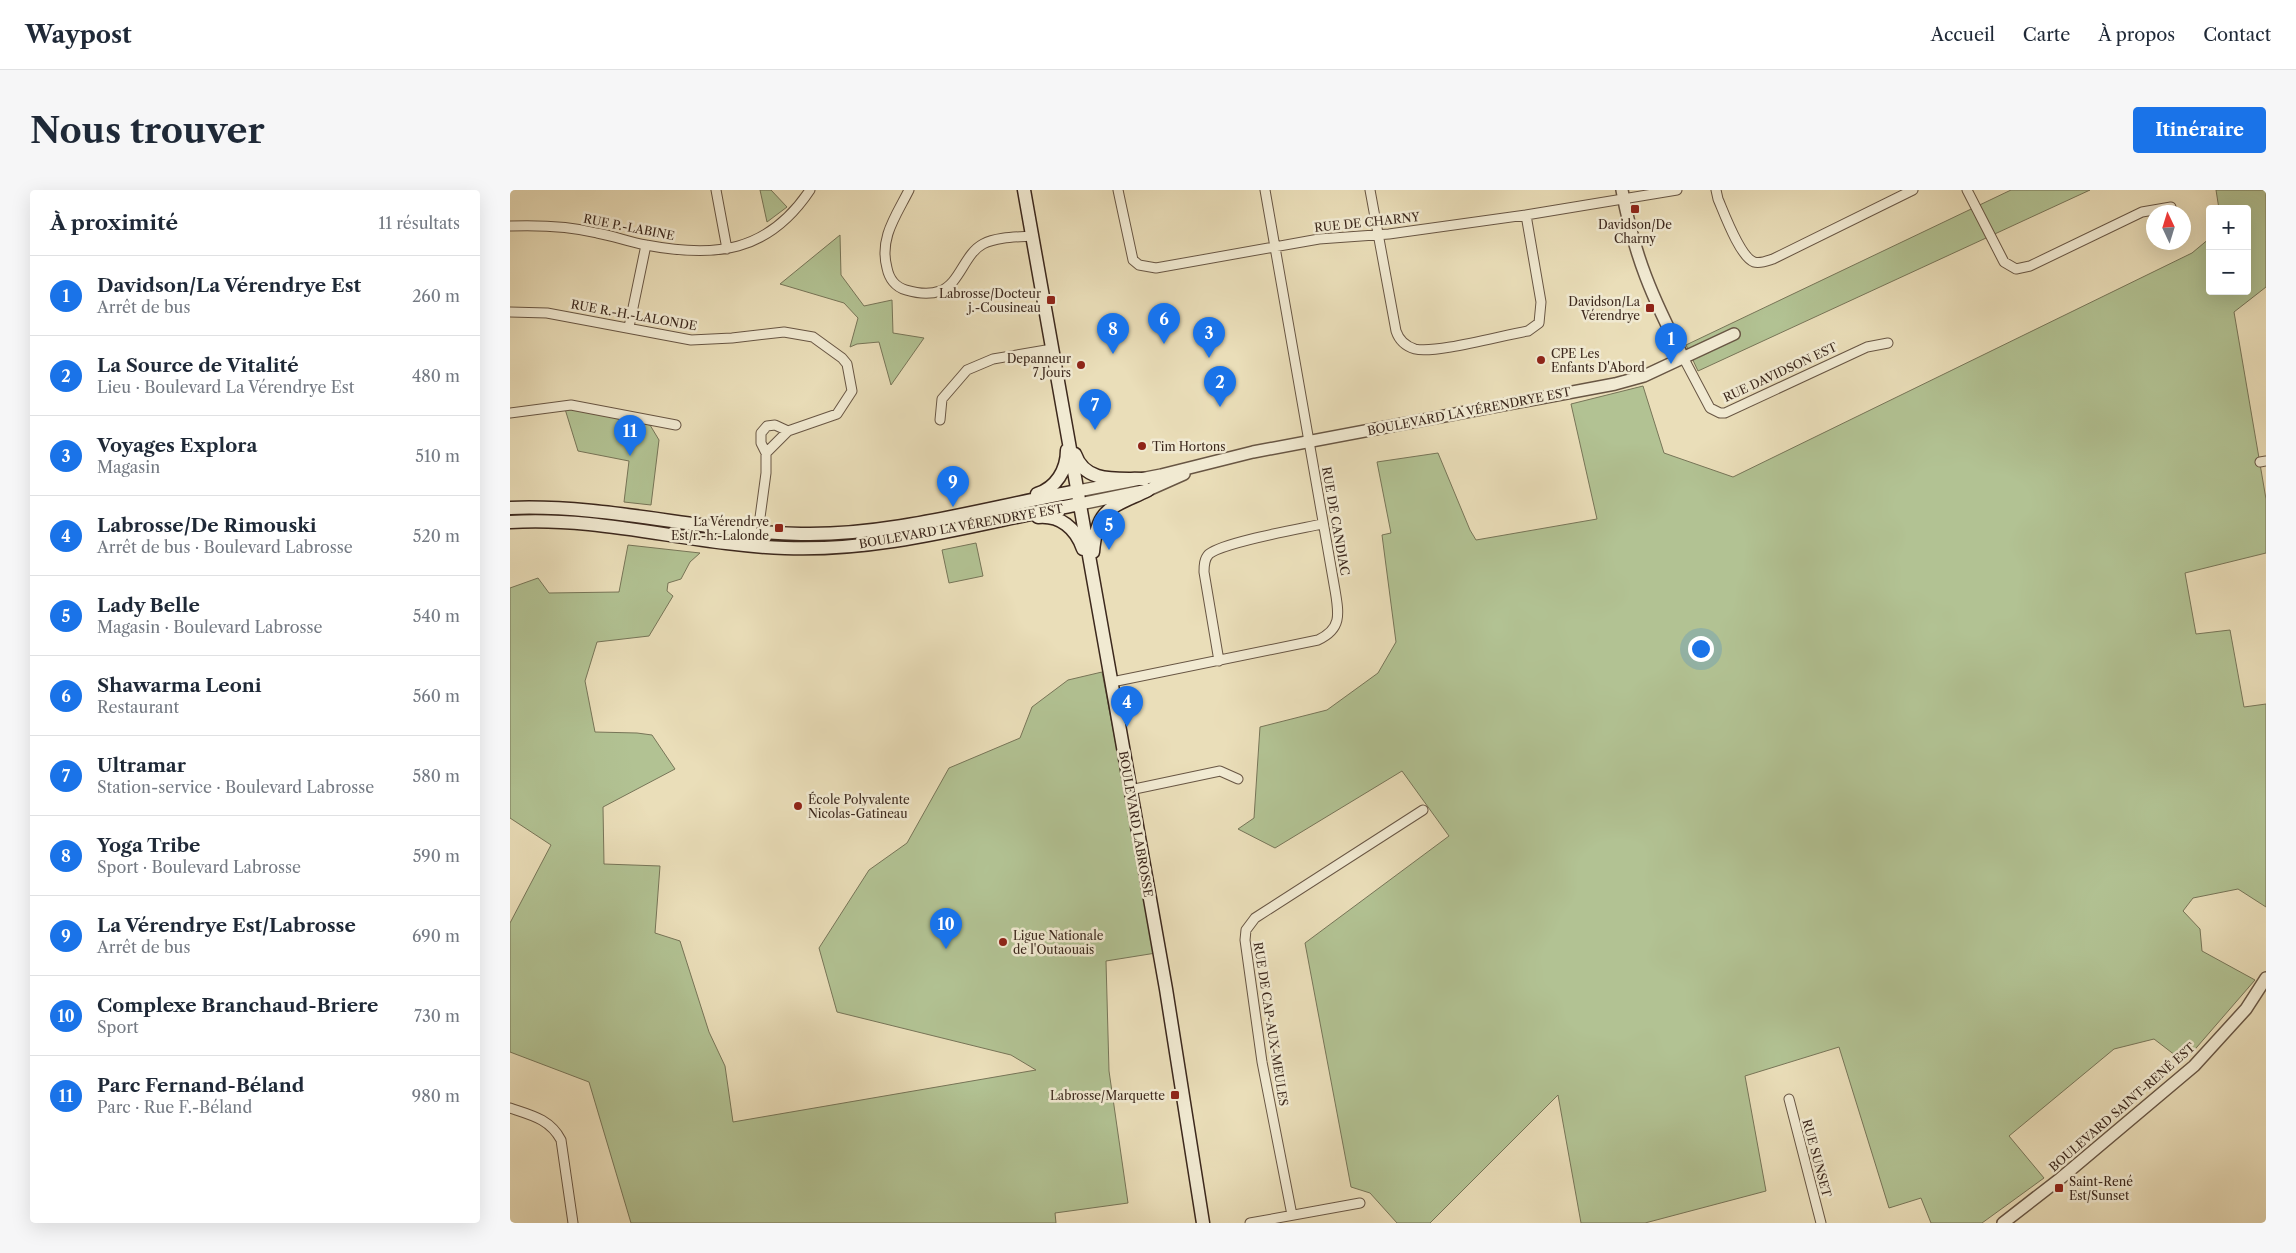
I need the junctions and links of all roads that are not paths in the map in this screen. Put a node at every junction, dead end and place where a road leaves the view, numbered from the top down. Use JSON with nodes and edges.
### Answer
{"nodes":[{"id":1,"x":716,"y":190,"type":"edge"},
{"id":2,"x":810,"y":190,"type":"edge"},
{"id":3,"x":909,"y":190,"type":"edge"},
{"id":4,"x":1024,"y":190,"type":"edge"},
{"id":5,"x":1118,"y":190,"type":"edge"},
{"id":6,"x":1265,"y":190,"type":"edge"},
{"id":7,"x":1370,"y":190,"type":"edge"},
{"id":8,"x":1677,"y":190,"type":"edge"},
{"id":9,"x":1716,"y":190,"type":"edge"},
{"id":10,"x":1913,"y":190,"type":"edge"},
{"id":11,"x":1967,"y":190,"type":"edge"},
{"id":12,"x":1623,"y":195,"type":"edge"},
{"id":13,"x":2146,"y":211,"type":"edge"},
{"id":14,"x":1526,"y":215,"type":"junction"},
{"id":15,"x":510,"y":226,"type":"edge"},
{"id":16,"x":1378,"y":235,"type":"junction"},
{"id":17,"x":1032,"y":236,"type":"junction"},
{"id":18,"x":646,"y":245,"type":"junction"},
{"id":19,"x":1275,"y":248,"type":"junction"},
{"id":20,"x":726,"y":249,"type":"junction"},
{"id":21,"x":510,"y":312,"type":"edge"},
{"id":22,"x":630,"y":327,"type":"junction"},
{"id":23,"x":1734,"y":334,"type":"dead end"},
{"id":24,"x":1888,"y":343,"type":"dead end"},
{"id":25,"x":1052,"y":349,"type":"junction"},
{"id":26,"x":1683,"y":358,"type":"junction"},
{"id":27,"x":510,"y":413,"type":"edge"},
{"id":28,"x":940,"y":420,"type":"dead end"},
{"id":29,"x":676,"y":425,"type":"dead end"},
{"id":30,"x":1066,"y":425,"type":"junction"},
{"id":31,"x":788,"y":431,"type":"junction"},
{"id":32,"x":1310,"y":441,"type":"junction"},
{"id":33,"x":766,"y":453,"type":"junction"},
{"id":34,"x":1146,"y":484,"type":"junction"},
{"id":35,"x":1078,"y":491,"type":"junction"},
{"id":36,"x":1015,"y":502,"type":"junction"},
{"id":37,"x":1080,"y":504,"type":"junction"},
{"id":38,"x":510,"y":508,"type":"edge"},
{"id":39,"x":1010,"y":518,"type":"junction"},
{"id":40,"x":510,"y":522,"type":"edge"},
{"id":41,"x":1322,"y":524,"type":"junction"},
{"id":42,"x":757,"y":532,"type":"junction"},
{"id":43,"x":756,"y":547,"type":"junction"},
{"id":44,"x":1091,"y":572,"type":"junction"},
{"id":45,"x":1220,"y":661,"type":"junction"},
{"id":46,"x":1112,"y":682,"type":"junction"},
{"id":47,"x":1238,"y":779,"type":"dead end"},
{"id":48,"x":1130,"y":790,"type":"junction"},
{"id":49,"x":1423,"y":810,"type":"dead end"},
{"id":50,"x":2266,"y":978,"type":"edge"},
{"id":51,"x":1789,"y":1099,"type":"dead end"},
{"id":52,"x":510,"y":1108,"type":"edge"},
{"id":53,"x":1360,"y":1203,"type":"dead end"},
{"id":54,"x":1292,"y":1215,"type":"junction"},
{"id":55,"x":573,"y":1223,"type":"edge"},
{"id":56,"x":1203,"y":1223,"type":"edge"},
{"id":57,"x":1250,"y":1223,"type":"edge"},
{"id":58,"x":1821,"y":1223,"type":"edge"},
{"id":59,"x":2003,"y":1223,"type":"edge"}],
"edges":[{"from":1,"to":20,"type":"street"},
{"from":2,"to":20,"type":"street","name":"RUE P.-LABINE"},
{"from":3,"to":17,"type":"street"},
{"from":4,"to":17,"type":"main road","name":"BOULEVARD LABROSSE"},
{"from":5,"to":19,"type":"street","name":"RUE DE CHARNY"},
{"from":6,"to":19,"type":"street","name":"RUE DE CANDIAC"},
{"from":7,"to":16,"type":"street"},
{"from":8,"to":12,"type":"street","name":"RUE DE CHARNY"},
{"from":9,"to":10,"type":"street"},
{"from":11,"to":13,"type":"street"},
{"from":12,"to":14,"type":"street","name":"RUE DE CHARNY"},
{"from":12,"to":26,"type":"street","name":"RUE DAVIDSON EST"},
{"from":14,"to":16,"type":"street","name":"RUE DE CHARNY"},
{"from":14,"to":16,"type":"street"},
{"from":15,"to":18,"type":"street","name":"RUE P.-LABINE"},
{"from":16,"to":19,"type":"street","name":"RUE DE CHARNY"},
{"from":17,"to":25,"type":"main road","name":"BOULEVARD LABROSSE"},
{"from":18,"to":20,"type":"street","name":"RUE P.-LABINE"},
{"from":18,"to":22,"type":"street"},
{"from":19,"to":32,"type":"street","name":"RUE DE CANDIAC"},
{"from":21,"to":22,"type":"street","name":"RUE R.-H.-LALONDE"},
{"from":22,"to":31,"type":"street","name":"RUE R.-H.-LALONDE"},
{"from":23,"to":26,"type":"street","name":"BOULEVARD LA VÉRENDRYE EST"},
{"from":24,"to":26,"type":"street","name":"RUE DAVIDSON EST"},
{"from":25,"to":28,"type":"street"},
{"from":25,"to":30,"type":"main road","name":"BOULEVARD LABROSSE"},
{"from":26,"to":32,"type":"street","name":"BOULEVARD LA VÉRENDRYE EST"},
{"from":27,"to":29,"type":"street"},
{"from":30,"to":34,"type":"main road"},
{"from":30,"to":35,"type":"main road","name":"BOULEVARD LABROSSE"},
{"from":30,"to":36,"type":"main road"},
{"from":31,"to":33,"type":"street","name":"RUE R.-H.-LALONDE"},
{"from":31,"to":33,"type":"street","name":"RUE R.-H.-LALONDE"},
{"from":32,"to":34,"type":"street","name":"BOULEVARD LA VÉRENDRYE EST"},
{"from":32,"to":41,"type":"street","name":"RUE DE CANDIAC"},
{"from":33,"to":42,"type":"street","name":"RUE R.-H.-LALONDE"},
{"from":34,"to":35,"type":"street","name":"BOULEVARD LA VÉRENDRYE EST"},
{"from":34,"to":37,"type":"street","name":"BOULEVARD LA VÉRENDRYE EST"},
{"from":34,"to":44,"type":"main road"},
{"from":35,"to":36,"type":"main road","name":"BOULEVARD LA VÉRENDRYE EST"},
{"from":35,"to":37,"type":"main road","name":"BOULEVARD LABROSSE"},
{"from":36,"to":42,"type":"main road","name":"BOULEVARD LA VÉRENDRYE EST"},
{"from":37,"to":39,"type":"main road","name":"BOULEVARD LA VÉRENDRYE EST"},
{"from":37,"to":44,"type":"main road","name":"BOULEVARD LABROSSE"},
{"from":38,"to":42,"type":"main road","name":"BOULEVARD LA VÉRENDRYE EST"},
{"from":39,"to":43,"type":"main road","name":"BOULEVARD LA VÉRENDRYE EST"},
{"from":39,"to":44,"type":"main road"},
{"from":40,"to":43,"type":"main road","name":"BOULEVARD LA VÉRENDRYE EST"},
{"from":41,"to":45,"type":"street"},
{"from":41,"to":45,"type":"street","name":"RUE DE CANDIAC"},
{"from":42,"to":43,"type":"street","name":"RUE R.-H.-LALONDE"},
{"from":44,"to":46,"type":"main road","name":"BOULEVARD LABROSSE"},
{"from":45,"to":46,"type":"street","name":"RUE DE CANDIAC"},
{"from":46,"to":48,"type":"main road","name":"BOULEVARD LABROSSE"},
{"from":47,"to":48,"type":"street"},
{"from":48,"to":56,"type":"main road","name":"BOULEVARD LABROSSE"},
{"from":49,"to":54,"type":"street","name":"RUE DE CAP-AUX-MEULES"},
{"from":50,"to":59,"type":"street","name":"BOULEVARD SAINT-RENÉ EST"},
{"from":51,"to":58,"type":"street","name":"RUE SUNSET"},
{"from":52,"to":55,"type":"street"},
{"from":53,"to":54,"type":"street"},
{"from":54,"to":57,"type":"street"}]}
